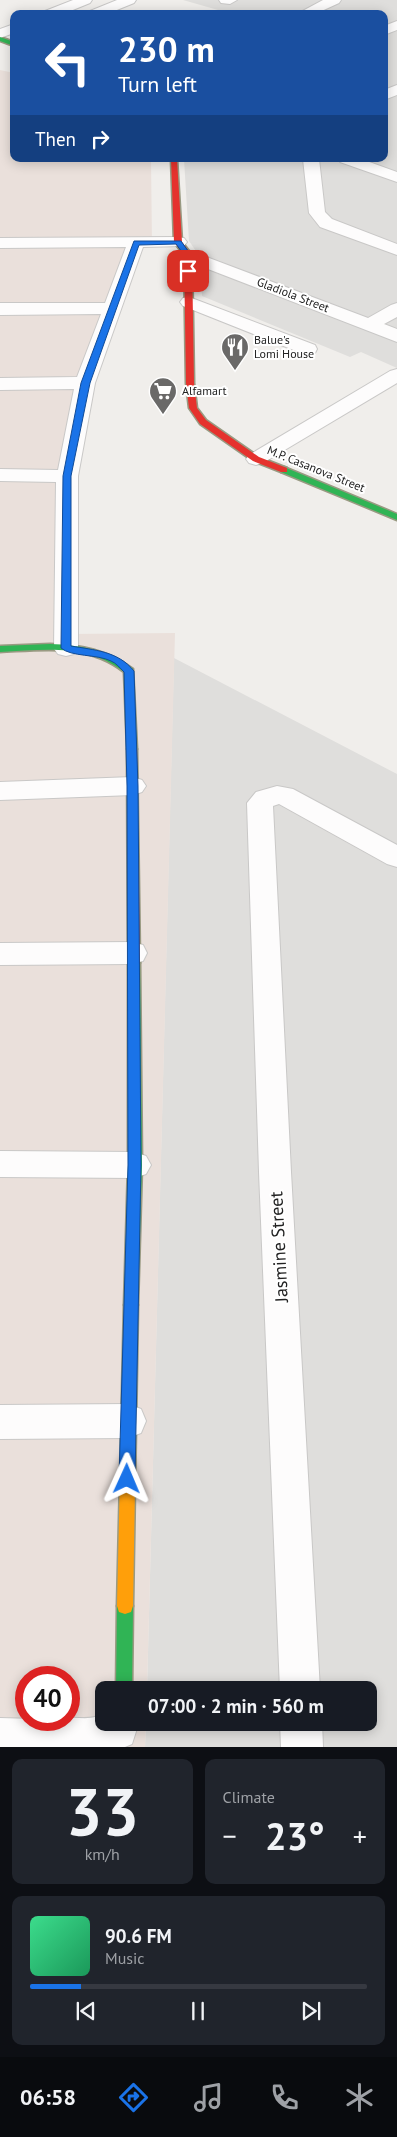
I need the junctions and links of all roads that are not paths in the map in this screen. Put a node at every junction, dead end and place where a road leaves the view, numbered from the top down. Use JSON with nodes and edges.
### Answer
{"nodes":[{"id":1,"x":85,"y":0,"type":"edge"},
{"id":2,"x":130,"y":0,"type":"edge"},
{"id":3,"x":226,"y":0,"type":"edge"},
{"id":4,"x":230,"y":0,"type":"edge"},
{"id":5,"x":334,"y":0,"type":"edge"},
{"id":6,"x":60,"y":10,"type":"edge"},
{"id":7,"x":105,"y":10,"type":"edge"},
{"id":8,"x":313,"y":10,"type":"edge"},
{"id":9,"x":174,"y":162,"type":"edge"},
{"id":10,"x":311,"y":162,"type":"edge"},
{"id":11,"x":354,"y":162,"type":"edge"},
{"id":12,"x":397,"y":177,"type":"edge"},
{"id":13,"x":0,"y":243,"type":"edge"},
{"id":14,"x":136,"y":243,"type":"junction"},
{"id":15,"x":183,"y":249,"type":"junction"},
{"id":16,"x":397,"y":250,"type":"edge"},
{"id":17,"x":189,"y":302,"type":"junction"},
{"id":18,"x":112,"y":308,"type":"junction"},
{"id":19,"x":0,"y":309,"type":"edge"},
{"id":20,"x":397,"y":310,"type":"edge"},
{"id":21,"x":370,"y":325,"type":"junction"},
{"id":22,"x":397,"y":336,"type":"edge"},
{"id":23,"x":308,"y":349,"type":"dead end"},
{"id":24,"x":397,"y":375,"type":"edge"},
{"id":25,"x":86,"y":383,"type":"junction"},
{"id":26,"x":0,"y":384,"type":"edge"},
{"id":27,"x":256,"y":459,"type":"junction"},
{"id":28,"x":0,"y":475,"type":"edge"},
{"id":29,"x":67,"y":476,"type":"junction"},
{"id":30,"x":397,"y":517,"type":"edge"},
{"id":31,"x":66,"y":648,"type":"junction"},
{"id":32,"x":0,"y":649,"type":"edge"},
{"id":33,"x":132,"y":786,"type":"junction"},
{"id":34,"x":0,"y":791,"type":"edge"},
{"id":35,"x":397,"y":857,"type":"edge"},
{"id":36,"x":133,"y":952,"type":"junction"},
{"id":37,"x":0,"y":954,"type":"edge"},
{"id":38,"x":0,"y":1164,"type":"edge"},
{"id":39,"x":134,"y":1165,"type":"junction"},
{"id":40,"x":128,"y":1421,"type":"junction"},
{"id":41,"x":0,"y":1422,"type":"edge"},
{"id":42,"x":124,"y":1681,"type":"edge"},
{"id":43,"x":300,"y":1681,"type":"edge"},
{"id":44,"x":301,"y":1731,"type":"edge"},
{"id":45,"x":118,"y":1733,"type":"edge"},
{"id":46,"x":0,"y":1739,"type":"edge"},
{"id":47,"x":302,"y":1747,"type":"edge"}],
"edges":[{"from":1,"to":6,"type":"street"},
{"from":2,"to":7,"type":"street"},
{"from":3,"to":4,"type":"street"},
{"from":5,"to":8,"type":"street"},
{"from":9,"to":15,"type":"street","name":"M.P. Casanova Street"},
{"from":10,"to":16,"type":"street"},
{"from":11,"to":12,"type":"street"},
{"from":13,"to":14,"type":"street"},
{"from":14,"to":15,"type":"street"},
{"from":14,"to":18,"type":"street"},
{"from":15,"to":17,"type":"street","name":"M.P. Casanova Street"},
{"from":15,"to":21,"type":"street","name":"Gladiola Street"},
{"from":17,"to":23,"type":"street"},
{"from":17,"to":27,"type":"street","name":"M.P. Casanova Street"},
{"from":18,"to":19,"type":"street"},
{"from":18,"to":25,"type":"street"},
{"from":20,"to":21,"type":"street"},
{"from":21,"to":22,"type":"street","name":"Gladiola Street"},
{"from":24,"to":27,"type":"street"},
{"from":25,"to":26,"type":"street"},
{"from":25,"to":29,"type":"street"},
{"from":27,"to":30,"type":"street","name":"M.P. Casanova Street"},
{"from":28,"to":29,"type":"street"},
{"from":29,"to":31,"type":"street"},
{"from":31,"to":32,"type":"street"},
{"from":31,"to":33,"type":"street"},
{"from":33,"to":34,"type":"street"},
{"from":33,"to":36,"type":"street"},
{"from":35,"to":43,"type":"street","name":"Jasmine Street"},
{"from":36,"to":37,"type":"street"},
{"from":36,"to":39,"type":"street"},
{"from":38,"to":39,"type":"street"},
{"from":39,"to":40,"type":"street"},
{"from":40,"to":41,"type":"street"},
{"from":40,"to":42,"type":"street"},
{"from":44,"to":47,"type":"street"},
{"from":45,"to":46,"type":"street"}]}
